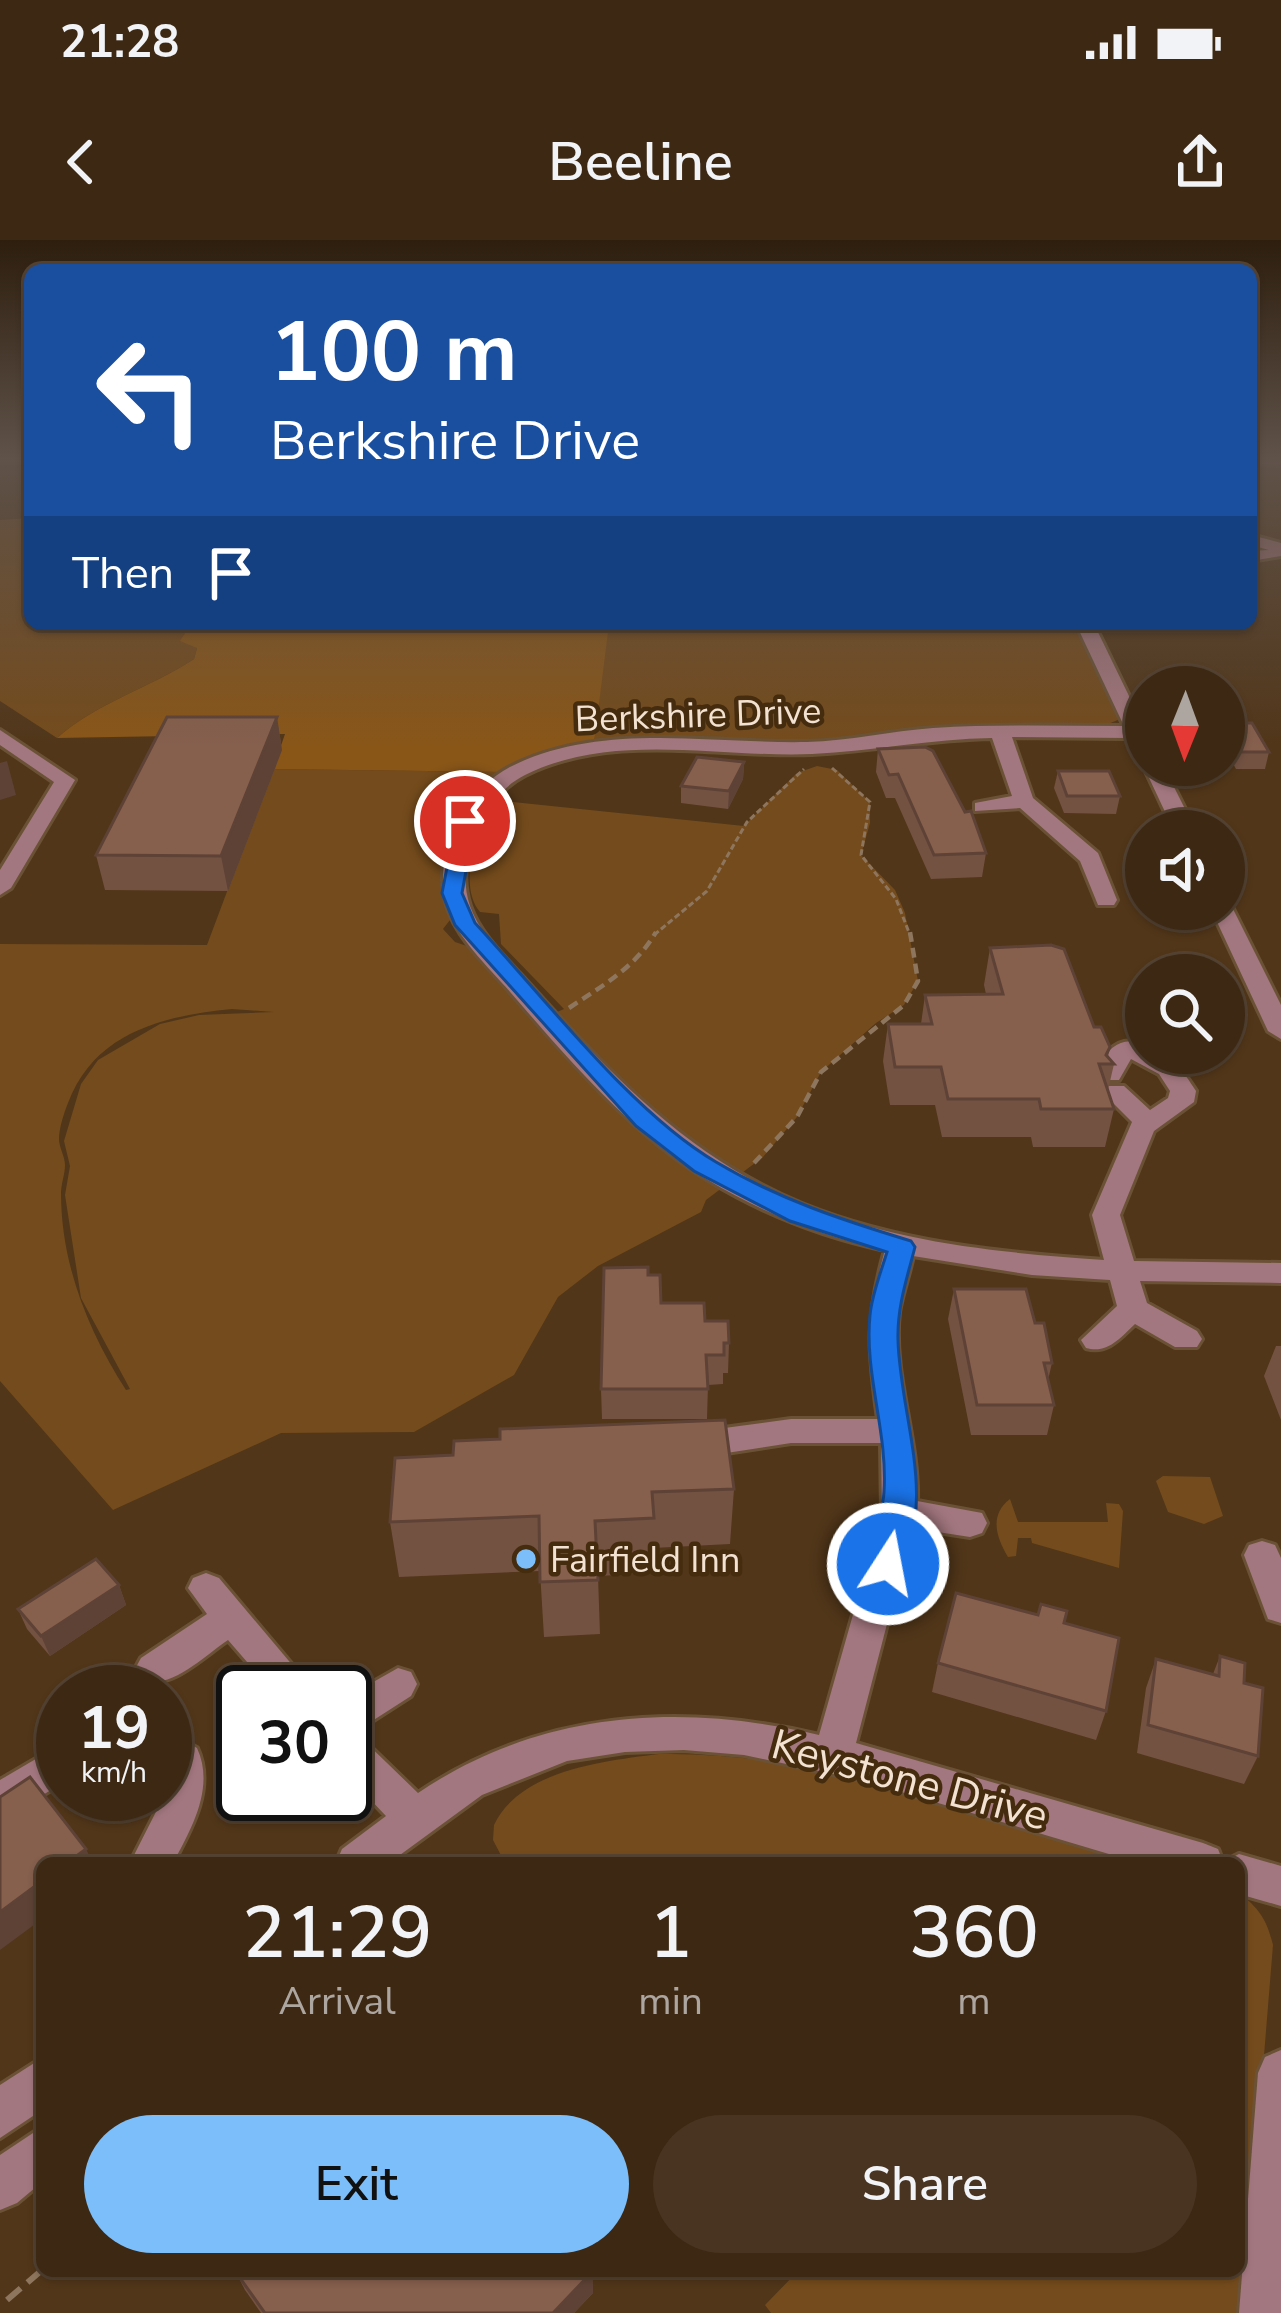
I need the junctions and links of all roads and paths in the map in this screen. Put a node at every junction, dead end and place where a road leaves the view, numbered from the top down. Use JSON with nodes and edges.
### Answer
{"nodes":[{"id":1,"x":1088,"y":630,"type":"edge"},
{"id":2,"x":1125,"y":706,"type":"edge"},
{"id":3,"x":1000,"y":732,"type":"junction"},
{"id":4,"x":0,"y":736,"type":"edge"},
{"id":5,"x":1125,"y":740,"type":"edge"},
{"id":6,"x":1024,"y":801,"type":"junction"},
{"id":7,"x":982,"y":807,"type":"dead end"},
{"id":8,"x":0,"y":888,"type":"edge"},
{"id":9,"x":1106,"y":900,"type":"dead end"},
{"id":10,"x":1232,"y":930,"type":"edge"},
{"id":11,"x":1254,"y":975,"type":"junction"},
{"id":12,"x":1281,"y":976,"type":"edge"},
{"id":13,"x":548,"y":1016,"type":"junction"},
{"id":14,"x":1281,"y":1031,"type":"edge"},
{"id":15,"x":1150,"y":1121,"type":"junction"},
{"id":16,"x":731,"y":1181,"type":"junction"},
{"id":17,"x":902,"y":1247,"type":"junction"},
{"id":18,"x":1122,"y":1273,"type":"junction"},
{"id":19,"x":1281,"y":1274,"type":"edge"},
{"id":20,"x":1133,"y":1310,"type":"junction"},
{"id":21,"x":1186,"y":1339,"type":"dead end"},
{"id":22,"x":1097,"y":1340,"type":"dead end"},
{"id":23,"x":898,"y":1431,"type":"junction"},
{"id":24,"x":661,"y":1446,"type":"edge"},
{"id":25,"x":899,"y":1512,"type":"junction"},
{"id":26,"x":970,"y":1523,"type":"dead end"},
{"id":27,"x":1262,"y":1555,"type":"dead end"},
{"id":28,"x":206,"y":1588,"type":"dead end"},
{"id":29,"x":1281,"y":1608,"type":"edge"},
{"id":30,"x":231,"y":1618,"type":"junction"},
{"id":31,"x":161,"y":1665,"type":"edge"},
{"id":32,"x":272,"y":1665,"type":"edge"},
{"id":33,"x":398,"y":1684,"type":"dead end"},
{"id":34,"x":372,"y":1701,"type":"edge"},
{"id":35,"x":834,"y":1753,"type":"junction"},
{"id":36,"x":372,"y":1773,"type":"edge"},
{"id":37,"x":36,"y":1779,"type":"edge"},
{"id":38,"x":0,"y":1802,"type":"edge"},
{"id":39,"x":416,"y":1818,"type":"junction"},
{"id":40,"x":174,"y":1821,"type":"edge"},
{"id":41,"x":154,"y":1857,"type":"edge"},
{"id":42,"x":365,"y":1857,"type":"edge"},
{"id":43,"x":1183,"y":1857,"type":"edge"},
{"id":44,"x":1245,"y":1876,"type":"edge"},
{"id":45,"x":1281,"y":1886,"type":"edge"},
{"id":46,"x":1281,"y":2073,"type":"edge"},
{"id":47,"x":36,"y":2086,"type":"edge"},
{"id":48,"x":0,"y":2115,"type":"edge"},
{"id":49,"x":36,"y":2173,"type":"edge"},
{"id":50,"x":27,"y":2204,"type":"edge"},
{"id":51,"x":36,"y":2275,"type":"edge"},
{"id":52,"x":7,"y":2300,"type":"dead end"},
{"id":53,"x":1264,"y":2313,"type":"edge"}],
"edges":[{"from":1,"to":2,"type":"street"},
{"from":3,"to":5,"type":"street","name":"Berkshire Drive"},
{"from":3,"to":6,"type":"street"},
{"from":3,"to":13,"type":"street","name":"Berkshire Drive"},
{"from":4,"to":8,"type":"street"},
{"from":6,"to":7,"type":"street"},
{"from":6,"to":9,"type":"street"},
{"from":10,"to":11,"type":"street"},
{"from":11,"to":12,"type":"street"},
{"from":11,"to":14,"type":"street"},
{"from":13,"to":16,"type":"street","name":"Berkshire Drive"},
{"from":13,"to":16,"type":"path"},
{"from":15,"to":15,"type":"street"},
{"from":15,"to":18,"type":"street"},
{"from":16,"to":17,"type":"street","name":"Berkshire Drive"},
{"from":17,"to":18,"type":"street","name":"Berkshire Drive"},
{"from":17,"to":23,"type":"street"},
{"from":18,"to":19,"type":"street","name":"Berkshire Drive"},
{"from":18,"to":20,"type":"street"},
{"from":20,"to":21,"type":"street"},
{"from":20,"to":22,"type":"street"},
{"from":23,"to":24,"type":"street"},
{"from":23,"to":25,"type":"street"},
{"from":25,"to":26,"type":"street"},
{"from":25,"to":35,"type":"street"},
{"from":27,"to":29,"type":"street"},
{"from":28,"to":30,"type":"street"},
{"from":30,"to":31,"type":"street"},
{"from":30,"to":32,"type":"street"},
{"from":33,"to":34,"type":"street"},
{"from":35,"to":39,"type":"street","name":"Keystone Drive"},
{"from":35,"to":43,"type":"street","name":"Keystone Drive"},
{"from":36,"to":39,"type":"street"},
{"from":37,"to":38,"type":"street"},
{"from":39,"to":42,"type":"street","name":"Keystone Drive"},
{"from":40,"to":41,"type":"street"},
{"from":44,"to":45,"type":"street"},
{"from":46,"to":53,"type":"street"},
{"from":47,"to":48,"type":"street"},
{"from":49,"to":50,"type":"street"},
{"from":51,"to":52,"type":"path"}]}
